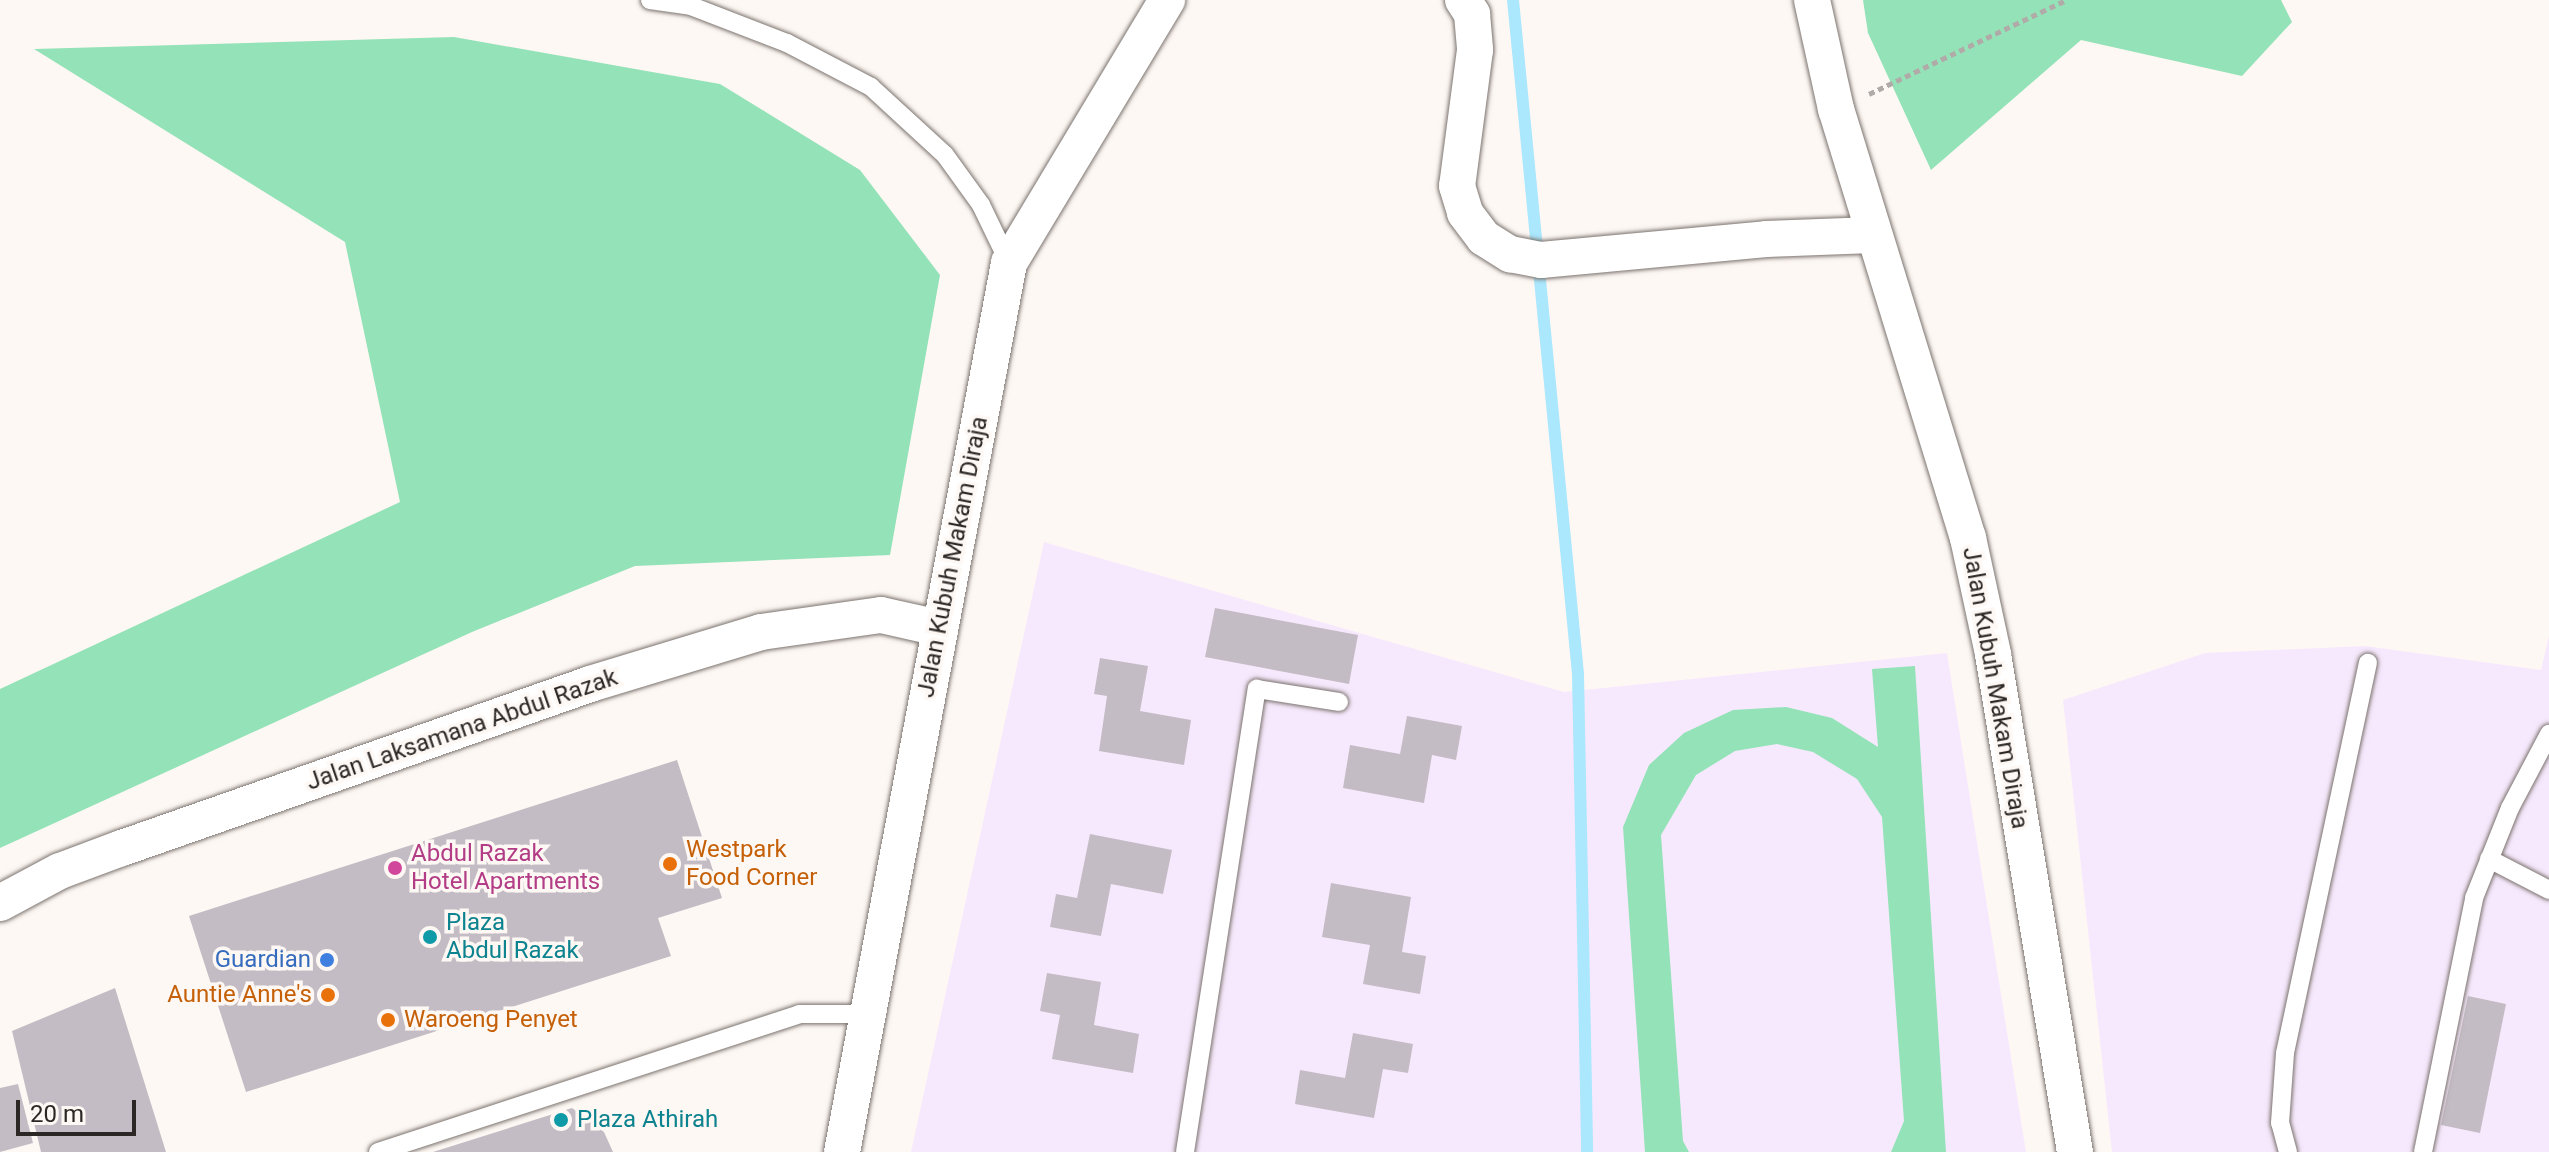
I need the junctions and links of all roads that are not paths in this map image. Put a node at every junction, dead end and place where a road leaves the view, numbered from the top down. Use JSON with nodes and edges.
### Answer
{"nodes":[{"id":1,"x":650,"y":0,"type":"edge"},
{"id":2,"x":1167,"y":0,"type":"edge"},
{"id":3,"x":1463,"y":0,"type":"edge"},
{"id":4,"x":1812,"y":0,"type":"edge"},
{"id":5,"x":1873,"y":235,"type":"junction"},
{"id":6,"x":1009,"y":263,"type":"junction"},
{"id":7,"x":939,"y":628,"type":"junction"},
{"id":8,"x":2368,"y":663,"type":"dead end"},
{"id":9,"x":1339,"y":702,"type":"dead end"},
{"id":10,"x":2549,"y":734,"type":"edge"},
{"id":11,"x":2489,"y":859,"type":"junction"},
{"id":12,"x":2549,"y":890,"type":"edge"},
{"id":13,"x":0,"y":903,"type":"edge"},
{"id":14,"x":866,"y":1014,"type":"junction"},
{"id":15,"x":378,"y":1152,"type":"edge"},
{"id":16,"x":842,"y":1152,"type":"edge"},
{"id":17,"x":1185,"y":1152,"type":"edge"},
{"id":18,"x":2075,"y":1152,"type":"edge"},
{"id":19,"x":2288,"y":1152,"type":"edge"},
{"id":20,"x":2423,"y":1152,"type":"edge"}],
"edges":[{"from":1,"to":6,"type":"lane"},
{"from":2,"to":6,"type":"street","name":"Jalan Kubuh Makam Diraja"},
{"from":3,"to":5,"type":"street"},
{"from":4,"to":5,"type":"street","name":"Jalan Kubuh Makam Diraja"},
{"from":5,"to":18,"type":"street","name":"Jalan Kubuh Makam Diraja"},
{"from":6,"to":7,"type":"street","name":"Jalan Kubuh Makam Diraja"},
{"from":7,"to":13,"type":"street","name":"Jalan Laksamana Abdul Razak"},
{"from":7,"to":14,"type":"street","name":"Jalan Kubuh Makam Diraja"},
{"from":8,"to":19,"type":"lane"},
{"from":9,"to":17,"type":"lane"},
{"from":10,"to":11,"type":"lane"},
{"from":11,"to":12,"type":"lane"},
{"from":11,"to":20,"type":"lane"},
{"from":14,"to":15,"type":"lane"},
{"from":14,"to":16,"type":"street","name":"Jalan Kubuh Makam Diraja"}]}
